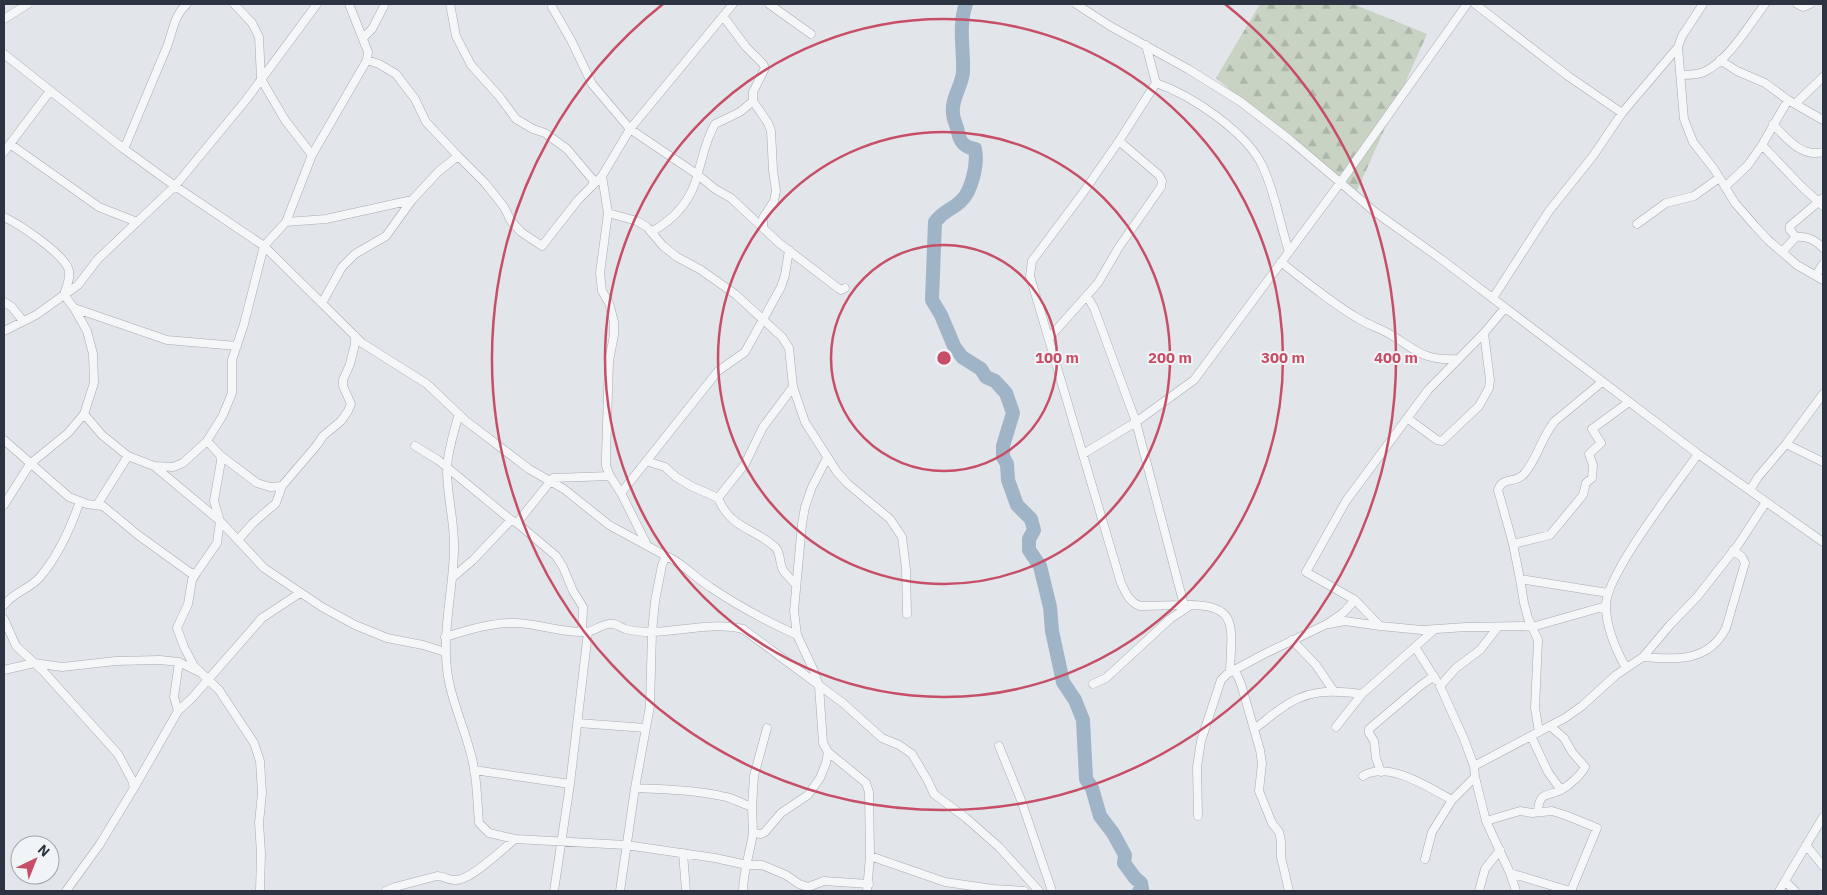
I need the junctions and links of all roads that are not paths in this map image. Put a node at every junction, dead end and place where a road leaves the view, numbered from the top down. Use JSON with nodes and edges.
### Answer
{"nodes":[{"id":1,"x":28,"y":4,"type":"edge"},
{"id":2,"x":187,"y":4,"type":"edge"},
{"id":3,"x":234,"y":4,"type":"edge"},
{"id":4,"x":317,"y":4,"type":"edge"},
{"id":5,"x":349,"y":4,"type":"edge"},
{"id":6,"x":385,"y":4,"type":"edge"},
{"id":7,"x":450,"y":4,"type":"edge"},
{"id":8,"x":733,"y":4,"type":"edge"},
{"id":9,"x":769,"y":4,"type":"edge"},
{"id":10,"x":1076,"y":4,"type":"edge"},
{"id":11,"x":1467,"y":4,"type":"edge"},
{"id":12,"x":1474,"y":4,"type":"edge"},
{"id":13,"x":1704,"y":4,"type":"edge"},
{"id":14,"x":1765,"y":4,"type":"edge"},
{"id":15,"x":1797,"y":4,"type":"edge"},
{"id":16,"x":1810,"y":4,"type":"edge"},
{"id":17,"x":552,"y":7,"type":"dead end"},
{"id":18,"x":723,"y":16,"type":"junction"},
{"id":19,"x":4,"y":19,"type":"edge"},
{"id":20,"x":810,"y":34,"type":"dead end"},
{"id":21,"x":363,"y":38,"type":"junction"},
{"id":22,"x":1146,"y":45,"type":"junction"},
{"id":23,"x":1678,"y":46,"type":"junction"},
{"id":24,"x":4,"y":54,"type":"edge"},
{"id":25,"x":367,"y":60,"type":"junction"},
{"id":26,"x":1720,"y":60,"type":"junction"},
{"id":27,"x":1681,"y":75,"type":"junction"},
{"id":28,"x":1823,"y":77,"type":"edge"},
{"id":29,"x":261,"y":79,"type":"junction"},
{"id":30,"x":1156,"y":83,"type":"junction"},
{"id":31,"x":50,"y":90,"type":"junction"},
{"id":32,"x":1788,"y":100,"type":"junction"},
{"id":33,"x":753,"y":101,"type":"junction"},
{"id":34,"x":1795,"y":104,"type":"junction"},
{"id":35,"x":1622,"y":113,"type":"junction"},
{"id":36,"x":1823,"y":120,"type":"edge"},
{"id":37,"x":1773,"y":124,"type":"junction"},
{"id":38,"x":630,"y":128,"type":"junction"},
{"id":39,"x":1119,"y":141,"type":"junction"},
{"id":40,"x":10,"y":144,"type":"junction"},
{"id":41,"x":1762,"y":145,"type":"junction"},
{"id":42,"x":124,"y":149,"type":"junction"},
{"id":43,"x":4,"y":152,"type":"edge"},
{"id":44,"x":1823,"y":152,"type":"edge"},
{"id":45,"x":312,"y":155,"type":"junction"},
{"id":46,"x":458,"y":156,"type":"junction"},
{"id":47,"x":698,"y":175,"type":"junction"},
{"id":48,"x":602,"y":176,"type":"junction"},
{"id":49,"x":1719,"y":178,"type":"junction"},
{"id":50,"x":1340,"y":183,"type":"junction"},
{"id":51,"x":593,"y":184,"type":"junction"},
{"id":52,"x":174,"y":186,"type":"junction"},
{"id":53,"x":1725,"y":187,"type":"junction"},
{"id":54,"x":412,"y":200,"type":"junction"},
{"id":55,"x":1822,"y":202,"type":"edge"},
{"id":56,"x":608,"y":213,"type":"junction"},
{"id":57,"x":4,"y":217,"type":"edge"},
{"id":58,"x":137,"y":222,"type":"junction"},
{"id":59,"x":286,"y":222,"type":"junction"},
{"id":60,"x":1637,"y":224,"type":"dead end"},
{"id":61,"x":763,"y":228,"type":"junction"},
{"id":62,"x":651,"y":232,"type":"junction"},
{"id":63,"x":1796,"y":237,"type":"junction"},
{"id":64,"x":264,"y":246,"type":"junction"},
{"id":65,"x":1823,"y":248,"type":"edge"},
{"id":66,"x":789,"y":250,"type":"junction"},
{"id":67,"x":1289,"y":252,"type":"junction"},
{"id":68,"x":1782,"y":252,"type":"junction"},
{"id":69,"x":1281,"y":262,"type":"junction"},
{"id":70,"x":1823,"y":264,"type":"edge"},
{"id":71,"x":1816,"y":275,"type":"junction"},
{"id":72,"x":1823,"y":280,"type":"edge"},
{"id":73,"x":845,"y":288,"type":"dead end"},
{"id":74,"x":64,"y":295,"type":"junction"},
{"id":75,"x":1087,"y":296,"type":"junction"},
{"id":76,"x":1493,"y":298,"type":"junction"},
{"id":77,"x":4,"y":302,"type":"edge"},
{"id":78,"x":322,"y":303,"type":"junction"},
{"id":79,"x":74,"y":308,"type":"junction"},
{"id":80,"x":1505,"y":308,"type":"junction"},
{"id":81,"x":762,"y":320,"type":"junction"},
{"id":82,"x":23,"y":321,"type":"junction"},
{"id":83,"x":4,"y":331,"type":"edge"},
{"id":84,"x":1484,"y":333,"type":"junction"},
{"id":85,"x":355,"y":336,"type":"junction"},
{"id":86,"x":1049,"y":338,"type":"junction"},
{"id":87,"x":237,"y":346,"type":"junction"},
{"id":88,"x":1458,"y":359,"type":"junction"},
{"id":89,"x":1602,"y":382,"type":"junction"},
{"id":90,"x":792,"y":387,"type":"junction"},
{"id":91,"x":1823,"y":394,"type":"edge"},
{"id":92,"x":1629,"y":402,"type":"junction"},
{"id":93,"x":84,"y":414,"type":"junction"},
{"id":94,"x":459,"y":414,"type":"junction"},
{"id":95,"x":1407,"y":418,"type":"junction"},
{"id":96,"x":1136,"y":422,"type":"junction"},
{"id":97,"x":4,"y":440,"type":"edge"},
{"id":98,"x":206,"y":441,"type":"junction"},
{"id":99,"x":1786,"y":444,"type":"junction"},
{"id":100,"x":415,"y":446,"type":"dead end"},
{"id":101,"x":1084,"y":454,"type":"junction"},
{"id":102,"x":1698,"y":454,"type":"junction"},
{"id":103,"x":220,"y":455,"type":"junction"},
{"id":104,"x":128,"y":456,"type":"junction"},
{"id":105,"x":827,"y":458,"type":"junction"},
{"id":106,"x":646,"y":461,"type":"junction"},
{"id":107,"x":1823,"y":462,"type":"edge"},
{"id":108,"x":30,"y":464,"type":"junction"},
{"id":109,"x":154,"y":466,"type":"junction"},
{"id":110,"x":447,"y":468,"type":"junction"},
{"id":111,"x":610,"y":476,"type":"junction"},
{"id":112,"x":550,"y":482,"type":"junction"},
{"id":113,"x":282,"y":486,"type":"junction"},
{"id":114,"x":1750,"y":490,"type":"junction"},
{"id":115,"x":621,"y":493,"type":"junction"},
{"id":116,"x":718,"y":498,"type":"junction"},
{"id":117,"x":80,"y":502,"type":"junction"},
{"id":118,"x":1766,"y":502,"type":"junction"},
{"id":119,"x":4,"y":505,"type":"edge"},
{"id":120,"x":97,"y":505,"type":"junction"},
{"id":121,"x":220,"y":521,"type":"junction"},
{"id":122,"x":514,"y":522,"type":"junction"},
{"id":123,"x":238,"y":540,"type":"junction"},
{"id":124,"x":1823,"y":542,"type":"edge"},
{"id":125,"x":1513,"y":544,"type":"junction"},
{"id":126,"x":647,"y":545,"type":"junction"},
{"id":127,"x":1733,"y":550,"type":"junction"},
{"id":128,"x":666,"y":556,"type":"junction"},
{"id":129,"x":197,"y":572,"type":"junction"},
{"id":130,"x":452,"y":578,"type":"junction"},
{"id":131,"x":1520,"y":579,"type":"junction"},
{"id":132,"x":796,"y":585,"type":"junction"},
{"id":133,"x":300,"y":593,"type":"junction"},
{"id":134,"x":1608,"y":593,"type":"junction"},
{"id":135,"x":1354,"y":600,"type":"junction"},
{"id":136,"x":4,"y":605,"type":"edge"},
{"id":137,"x":1187,"y":605,"type":"junction"},
{"id":138,"x":1606,"y":606,"type":"junction"},
{"id":139,"x":907,"y":614,"type":"dead end"},
{"id":140,"x":4,"y":619,"type":"edge"},
{"id":141,"x":1327,"y":624,"type":"junction"},
{"id":142,"x":1380,"y":626,"type":"junction"},
{"id":143,"x":1498,"y":627,"type":"junction"},
{"id":144,"x":1532,"y":627,"type":"junction"},
{"id":145,"x":1434,"y":630,"type":"junction"},
{"id":146,"x":585,"y":632,"type":"junction"},
{"id":147,"x":652,"y":632,"type":"junction"},
{"id":148,"x":797,"y":635,"type":"junction"},
{"id":149,"x":445,"y":637,"type":"junction"},
{"id":150,"x":1292,"y":640,"type":"junction"},
{"id":151,"x":1415,"y":647,"type":"junction"},
{"id":152,"x":445,"y":652,"type":"junction"},
{"id":153,"x":1643,"y":656,"type":"junction"},
{"id":154,"x":179,"y":662,"type":"junction"},
{"id":155,"x":34,"y":663,"type":"junction"},
{"id":156,"x":1626,"y":668,"type":"junction"},
{"id":157,"x":4,"y":670,"type":"edge"},
{"id":158,"x":1233,"y":671,"type":"junction"},
{"id":159,"x":206,"y":676,"type":"junction"},
{"id":160,"x":1434,"y":676,"type":"junction"},
{"id":161,"x":1093,"y":684,"type":"dead end"},
{"id":162,"x":818,"y":686,"type":"junction"},
{"id":163,"x":1440,"y":686,"type":"junction"},
{"id":164,"x":1333,"y":690,"type":"junction"},
{"id":165,"x":1362,"y":694,"type":"junction"},
{"id":166,"x":178,"y":711,"type":"junction"},
{"id":167,"x":578,"y":723,"type":"junction"},
{"id":168,"x":1550,"y":726,"type":"junction"},
{"id":169,"x":1336,"y":727,"type":"dead end"},
{"id":170,"x":646,"y":728,"type":"junction"},
{"id":171,"x":767,"y":728,"type":"dead end"},
{"id":172,"x":1254,"y":729,"type":"junction"},
{"id":173,"x":1539,"y":732,"type":"junction"},
{"id":174,"x":1531,"y":736,"type":"junction"},
{"id":175,"x":999,"y":746,"type":"dead end"},
{"id":176,"x":828,"y":752,"type":"junction"},
{"id":177,"x":1474,"y":766,"type":"junction"},
{"id":178,"x":474,"y":770,"type":"junction"},
{"id":179,"x":1381,"y":772,"type":"junction"},
{"id":180,"x":1363,"y":776,"type":"dead end"},
{"id":181,"x":1475,"y":776,"type":"junction"},
{"id":182,"x":570,"y":784,"type":"junction"},
{"id":183,"x":134,"y":788,"type":"junction"},
{"id":184,"x":635,"y":788,"type":"junction"},
{"id":185,"x":1561,"y":790,"type":"junction"},
{"id":186,"x":1452,"y":800,"type":"junction"},
{"id":187,"x":752,"y":808,"type":"junction"},
{"id":188,"x":1538,"y":812,"type":"junction"},
{"id":189,"x":1198,"y":816,"type":"dead end"},
{"id":190,"x":1823,"y":817,"type":"edge"},
{"id":191,"x":1486,"y":821,"type":"junction"},
{"id":192,"x":753,"y":833,"type":"junction"},
{"id":193,"x":515,"y":839,"type":"junction"},
{"id":194,"x":562,"y":842,"type":"junction"},
{"id":195,"x":626,"y":845,"type":"junction"},
{"id":196,"x":1806,"y":845,"type":"junction"},
{"id":197,"x":1500,"y":850,"type":"junction"},
{"id":198,"x":683,"y":853,"type":"junction"},
{"id":199,"x":870,"y":856,"type":"junction"},
{"id":200,"x":1426,"y":860,"type":"dead end"},
{"id":201,"x":747,"y":865,"type":"junction"},
{"id":202,"x":1823,"y":866,"type":"edge"},
{"id":203,"x":1510,"y":873,"type":"junction"},
{"id":204,"x":1785,"y":881,"type":"junction"},
{"id":205,"x":868,"y":888,"type":"edge"},
{"id":206,"x":66,"y":891,"type":"edge"},
{"id":207,"x":260,"y":891,"type":"edge"},
{"id":208,"x":386,"y":891,"type":"edge"},
{"id":209,"x":554,"y":891,"type":"edge"},
{"id":210,"x":620,"y":891,"type":"edge"},
{"id":211,"x":686,"y":891,"type":"edge"},
{"id":212,"x":743,"y":891,"type":"edge"},
{"id":213,"x":1024,"y":891,"type":"edge"},
{"id":214,"x":1039,"y":891,"type":"edge"},
{"id":215,"x":1052,"y":891,"type":"edge"},
{"id":216,"x":1289,"y":891,"type":"edge"},
{"id":217,"x":1479,"y":891,"type":"edge"},
{"id":218,"x":1516,"y":891,"type":"edge"},
{"id":219,"x":1571,"y":891,"type":"edge"},
{"id":220,"x":1779,"y":891,"type":"edge"},
{"id":221,"x":1795,"y":891,"type":"edge"}],
"edges":[{"from":1,"to":19,"type":"street"},
{"from":2,"to":42,"type":"street"},
{"from":3,"to":29,"type":"street"},
{"from":4,"to":29,"type":"street"},
{"from":5,"to":21,"type":"street"},
{"from":6,"to":21,"type":"street"},
{"from":7,"to":51,"type":"street"},
{"from":8,"to":18,"type":"street"},
{"from":9,"to":20,"type":"street"},
{"from":10,"to":22,"type":"street"},
{"from":11,"to":50,"type":"street"},
{"from":12,"to":35,"type":"street"},
{"from":13,"to":23,"type":"street"},
{"from":14,"to":26,"type":"street"},
{"from":15,"to":16,"type":"street"},
{"from":17,"to":38,"type":"street"},
{"from":18,"to":33,"type":"street"},
{"from":18,"to":38,"type":"street"},
{"from":21,"to":25,"type":"street"},
{"from":22,"to":30,"type":"street"},
{"from":22,"to":50,"type":"street"},
{"from":23,"to":27,"type":"street"},
{"from":23,"to":35,"type":"street"},
{"from":24,"to":31,"type":"street"},
{"from":25,"to":45,"type":"street"},
{"from":25,"to":46,"type":"street"},
{"from":26,"to":27,"type":"street"},
{"from":26,"to":32,"type":"street"},
{"from":27,"to":49,"type":"street"},
{"from":28,"to":34,"type":"street"},
{"from":29,"to":45,"type":"street"},
{"from":29,"to":52,"type":"street"},
{"from":30,"to":39,"type":"street"},
{"from":30,"to":67,"type":"street"},
{"from":31,"to":40,"type":"street"},
{"from":31,"to":42,"type":"street"},
{"from":32,"to":34,"type":"street"},
{"from":32,"to":37,"type":"street"},
{"from":33,"to":47,"type":"street"},
{"from":33,"to":61,"type":"street"},
{"from":34,"to":36,"type":"street"},
{"from":35,"to":76,"type":"street"},
{"from":37,"to":41,"type":"street"},
{"from":37,"to":44,"type":"street"},
{"from":38,"to":47,"type":"street"},
{"from":38,"to":48,"type":"street"},
{"from":39,"to":75,"type":"street"},
{"from":39,"to":86,"type":"street"},
{"from":40,"to":43,"type":"street"},
{"from":40,"to":58,"type":"street"},
{"from":41,"to":53,"type":"street"},
{"from":41,"to":55,"type":"street"},
{"from":42,"to":52,"type":"street"},
{"from":45,"to":59,"type":"street"},
{"from":46,"to":51,"type":"street"},
{"from":46,"to":54,"type":"street"},
{"from":47,"to":61,"type":"street"},
{"from":47,"to":62,"type":"street"},
{"from":48,"to":51,"type":"street"},
{"from":48,"to":56,"type":"street"},
{"from":49,"to":53,"type":"street"},
{"from":49,"to":60,"type":"street"},
{"from":50,"to":67,"type":"street"},
{"from":50,"to":76,"type":"street"},
{"from":52,"to":58,"type":"street"},
{"from":52,"to":64,"type":"street"},
{"from":53,"to":68,"type":"street"},
{"from":54,"to":59,"type":"street"},
{"from":54,"to":78,"type":"street"},
{"from":55,"to":63,"type":"street"},
{"from":56,"to":62,"type":"street"},
{"from":56,"to":111,"type":"street"},
{"from":57,"to":74,"type":"street"},
{"from":58,"to":74,"type":"street"},
{"from":59,"to":64,"type":"street"},
{"from":61,"to":66,"type":"street"},
{"from":62,"to":81,"type":"street"},
{"from":63,"to":65,"type":"street"},
{"from":63,"to":68,"type":"street"},
{"from":64,"to":78,"type":"street"},
{"from":64,"to":87,"type":"street"},
{"from":66,"to":73,"type":"street"},
{"from":66,"to":81,"type":"street"},
{"from":67,"to":69,"type":"street"},
{"from":68,"to":71,"type":"street"},
{"from":69,"to":88,"type":"street"},
{"from":69,"to":96,"type":"street"},
{"from":70,"to":71,"type":"street"},
{"from":71,"to":72,"type":"street"},
{"from":74,"to":79,"type":"street"},
{"from":74,"to":82,"type":"street"},
{"from":75,"to":86,"type":"street"},
{"from":75,"to":96,"type":"street"},
{"from":76,"to":80,"type":"street"},
{"from":77,"to":82,"type":"street"},
{"from":78,"to":85,"type":"street"},
{"from":79,"to":87,"type":"street"},
{"from":79,"to":93,"type":"street"},
{"from":80,"to":84,"type":"street"},
{"from":80,"to":89,"type":"street"},
{"from":81,"to":90,"type":"street"},
{"from":81,"to":106,"type":"street"},
{"from":82,"to":83,"type":"street"},
{"from":84,"to":88,"type":"street"},
{"from":84,"to":95,"type":"street"},
{"from":85,"to":94,"type":"street"},
{"from":85,"to":113,"type":"street"},
{"from":86,"to":101,"type":"street"},
{"from":87,"to":98,"type":"street"},
{"from":88,"to":95,"type":"street"},
{"from":89,"to":92,"type":"street"},
{"from":89,"to":125,"type":"street"},
{"from":90,"to":105,"type":"street"},
{"from":90,"to":116,"type":"street"},
{"from":91,"to":99,"type":"street"},
{"from":92,"to":102,"type":"street"},
{"from":92,"to":125,"type":"street"},
{"from":93,"to":104,"type":"street"},
{"from":93,"to":108,"type":"street"},
{"from":94,"to":110,"type":"street"},
{"from":94,"to":112,"type":"street"},
{"from":95,"to":135,"type":"street"},
{"from":96,"to":101,"type":"street"},
{"from":96,"to":137,"type":"street"},
{"from":97,"to":108,"type":"street"},
{"from":98,"to":103,"type":"street"},
{"from":98,"to":109,"type":"street"},
{"from":99,"to":107,"type":"street"},
{"from":99,"to":114,"type":"street"},
{"from":100,"to":110,"type":"street"},
{"from":101,"to":137,"type":"street"},
{"from":102,"to":114,"type":"street"},
{"from":102,"to":134,"type":"street"},
{"from":103,"to":113,"type":"street"},
{"from":103,"to":121,"type":"street"},
{"from":104,"to":109,"type":"street"},
{"from":104,"to":120,"type":"street"},
{"from":105,"to":132,"type":"street"},
{"from":105,"to":139,"type":"street"},
{"from":106,"to":115,"type":"street"},
{"from":106,"to":116,"type":"street"},
{"from":108,"to":117,"type":"street"},
{"from":108,"to":119,"type":"street"},
{"from":109,"to":121,"type":"street"},
{"from":110,"to":122,"type":"street"},
{"from":110,"to":130,"type":"street"},
{"from":111,"to":112,"type":"street"},
{"from":111,"to":115,"type":"street"},
{"from":112,"to":122,"type":"street"},
{"from":112,"to":126,"type":"street"},
{"from":113,"to":123,"type":"street"},
{"from":114,"to":118,"type":"street"},
{"from":115,"to":126,"type":"street"},
{"from":116,"to":132,"type":"street"},
{"from":117,"to":120,"type":"street"},
{"from":117,"to":136,"type":"street"},
{"from":118,"to":124,"type":"street"},
{"from":118,"to":127,"type":"street"},
{"from":120,"to":129,"type":"street"},
{"from":121,"to":123,"type":"street"},
{"from":121,"to":129,"type":"street"},
{"from":122,"to":130,"type":"street"},
{"from":122,"to":146,"type":"street"},
{"from":123,"to":133,"type":"street"},
{"from":125,"to":131,"type":"street"},
{"from":126,"to":128,"type":"street"},
{"from":127,"to":153,"type":"street"},
{"from":127,"to":153,"type":"street"},
{"from":128,"to":147,"type":"street"},
{"from":128,"to":148,"type":"street"},
{"from":129,"to":159,"type":"street"},
{"from":130,"to":149,"type":"street"},
{"from":131,"to":134,"type":"street"},
{"from":131,"to":144,"type":"street"},
{"from":132,"to":148,"type":"street"},
{"from":133,"to":152,"type":"street"},
{"from":133,"to":159,"type":"street"},
{"from":134,"to":138,"type":"street"},
{"from":135,"to":141,"type":"street"},
{"from":135,"to":142,"type":"street"},
{"from":137,"to":158,"type":"street"},
{"from":137,"to":161,"type":"street"},
{"from":138,"to":144,"type":"street"},
{"from":138,"to":156,"type":"street"},
{"from":140,"to":155,"type":"street"},
{"from":141,"to":142,"type":"street"},
{"from":141,"to":150,"type":"street"},
{"from":142,"to":145,"type":"street"},
{"from":143,"to":144,"type":"street"},
{"from":143,"to":145,"type":"street"},
{"from":143,"to":163,"type":"street"},
{"from":144,"to":173,"type":"street"},
{"from":145,"to":151,"type":"street"},
{"from":146,"to":147,"type":"street"},
{"from":146,"to":149,"type":"street"},
{"from":146,"to":167,"type":"street"},
{"from":147,"to":162,"type":"street"},
{"from":147,"to":170,"type":"street"},
{"from":148,"to":162,"type":"street"},
{"from":149,"to":152,"type":"street"},
{"from":150,"to":158,"type":"street"},
{"from":150,"to":164,"type":"street"},
{"from":151,"to":160,"type":"street"},
{"from":151,"to":165,"type":"street"},
{"from":152,"to":178,"type":"street"},
{"from":153,"to":156,"type":"street"},
{"from":154,"to":155,"type":"street"},
{"from":154,"to":159,"type":"street"},
{"from":154,"to":166,"type":"street"},
{"from":155,"to":157,"type":"street"},
{"from":155,"to":183,"type":"street"},
{"from":156,"to":168,"type":"street"},
{"from":158,"to":172,"type":"street"},
{"from":158,"to":189,"type":"street"},
{"from":159,"to":166,"type":"street"},
{"from":159,"to":207,"type":"street"},
{"from":160,"to":163,"type":"street"},
{"from":160,"to":179,"type":"street"},
{"from":162,"to":176,"type":"street"},
{"from":162,"to":214,"type":"street"},
{"from":163,"to":177,"type":"street"},
{"from":164,"to":165,"type":"street"},
{"from":164,"to":172,"type":"street"},
{"from":165,"to":169,"type":"street"},
{"from":166,"to":183,"type":"street"},
{"from":167,"to":170,"type":"street"},
{"from":167,"to":182,"type":"street"},
{"from":168,"to":173,"type":"street"},
{"from":168,"to":185,"type":"street"},
{"from":170,"to":184,"type":"street"},
{"from":171,"to":187,"type":"street"},
{"from":172,"to":216,"type":"street"},
{"from":173,"to":174,"type":"street"},
{"from":174,"to":177,"type":"street"},
{"from":174,"to":185,"type":"street"},
{"from":175,"to":215,"type":"street"},
{"from":176,"to":192,"type":"street"},
{"from":176,"to":199,"type":"street"},
{"from":177,"to":181,"type":"street"},
{"from":178,"to":182,"type":"street"},
{"from":178,"to":193,"type":"street"},
{"from":179,"to":180,"type":"street"},
{"from":179,"to":186,"type":"street"},
{"from":181,"to":186,"type":"street"},
{"from":181,"to":191,"type":"street"},
{"from":182,"to":194,"type":"street"},
{"from":183,"to":206,"type":"street"},
{"from":184,"to":187,"type":"street"},
{"from":184,"to":195,"type":"street"},
{"from":185,"to":188,"type":"street"},
{"from":186,"to":200,"type":"street"},
{"from":187,"to":192,"type":"street"},
{"from":188,"to":191,"type":"street"},
{"from":188,"to":219,"type":"street"},
{"from":190,"to":196,"type":"street"},
{"from":191,"to":197,"type":"street"},
{"from":192,"to":201,"type":"street"},
{"from":193,"to":194,"type":"street"},
{"from":193,"to":208,"type":"street"},
{"from":194,"to":195,"type":"street"},
{"from":194,"to":209,"type":"street"},
{"from":195,"to":198,"type":"street"},
{"from":195,"to":210,"type":"street"},
{"from":196,"to":202,"type":"street"},
{"from":196,"to":204,"type":"street"},
{"from":197,"to":203,"type":"street"},
{"from":197,"to":217,"type":"street"},
{"from":198,"to":201,"type":"street"},
{"from":198,"to":211,"type":"street"},
{"from":199,"to":205,"type":"street"},
{"from":199,"to":213,"type":"street"},
{"from":201,"to":205,"type":"street"},
{"from":201,"to":212,"type":"street"},
{"from":203,"to":218,"type":"street"},
{"from":203,"to":219,"type":"street"},
{"from":204,"to":220,"type":"street"},
{"from":204,"to":221,"type":"street"}]}
